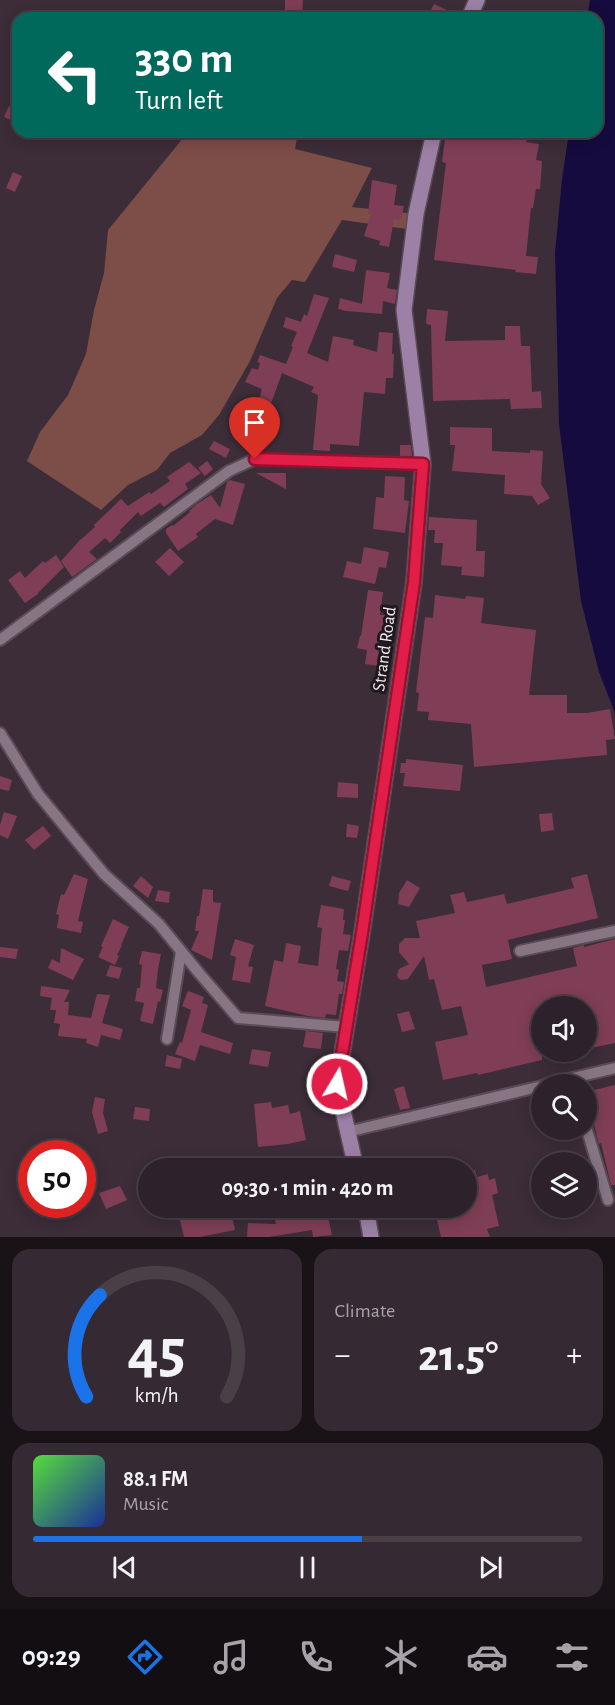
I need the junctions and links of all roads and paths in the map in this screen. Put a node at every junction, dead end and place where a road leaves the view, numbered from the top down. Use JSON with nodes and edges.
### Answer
{"nodes":[{"id":1,"x":433,"y":138,"type":"edge"},
{"id":2,"x":423,"y":464,"type":"junction"},
{"id":3,"x":0,"y":640,"type":"edge"},
{"id":4,"x":0,"y":733,"type":"edge"},
{"id":5,"x":615,"y":931,"type":"edge"},
{"id":6,"x":182,"y":951,"type":"junction"},
{"id":7,"x":520,"y":951,"type":"dead end"},
{"id":8,"x":346,"y":1027,"type":"junction"},
{"id":9,"x":167,"y":1039,"type":"dead end"},
{"id":10,"x":615,"y":1068,"type":"edge"},
{"id":11,"x":597,"y":1074,"type":"edge"},
{"id":12,"x":531,"y":1089,"type":"edge"},
{"id":13,"x":347,"y":1132,"type":"junction"},
{"id":14,"x":590,"y":1140,"type":"edge"},
{"id":15,"x":354,"y":1158,"type":"edge"},
{"id":16,"x":608,"y":1200,"type":"dead end"},
{"id":17,"x":368,"y":1218,"type":"edge"},
{"id":18,"x":371,"y":1237,"type":"edge"}],
"edges":[{"from":1,"to":2,"type":"main road","name":"Strand Road"},
{"from":2,"to":3,"type":"street"},
{"from":2,"to":8,"type":"main road","name":"Strand Road"},
{"from":4,"to":6,"type":"street"},
{"from":5,"to":7,"type":"street"},
{"from":6,"to":8,"type":"street"},
{"from":6,"to":9,"type":"street"},
{"from":8,"to":13,"type":"main road","name":"Strand Road"},
{"from":10,"to":11,"type":"street"},
{"from":12,"to":13,"type":"street"},
{"from":13,"to":15,"type":"main road","name":"Strand Road"},
{"from":14,"to":16,"type":"street"},
{"from":17,"to":18,"type":"main road"}]}
